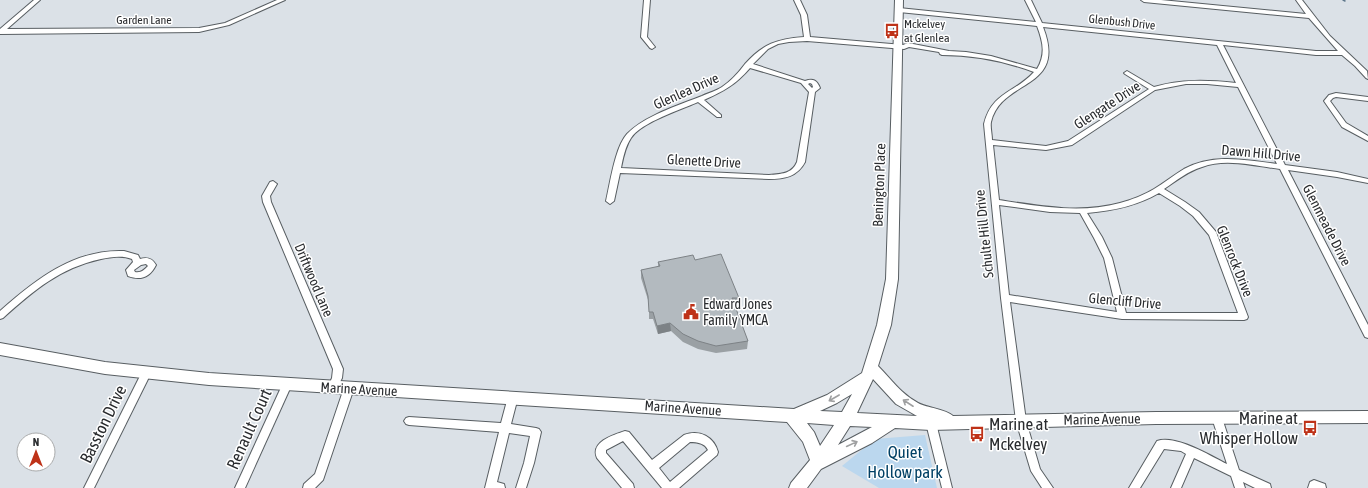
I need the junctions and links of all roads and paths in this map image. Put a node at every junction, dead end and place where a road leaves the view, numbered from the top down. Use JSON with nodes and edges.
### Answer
{"nodes":[{"id":1,"x":37,"y":0,"type":"edge"},
{"id":2,"x":282,"y":0,"type":"edge"},
{"id":3,"x":647,"y":0,"type":"edge"},
{"id":4,"x":797,"y":0,"type":"edge"},
{"id":5,"x":1028,"y":0,"type":"edge"},
{"id":6,"x":1144,"y":0,"type":"edge"},
{"id":7,"x":1299,"y":0,"type":"edge"},
{"id":8,"x":899,"y":5,"type":"edge"},
{"id":9,"x":1311,"y":16,"type":"junction"},
{"id":10,"x":1038,"y":25,"type":"junction"},
{"id":11,"x":0,"y":32,"type":"edge"},
{"id":12,"x":807,"y":39,"type":"junction"},
{"id":13,"x":1219,"y":43,"type":"junction"},
{"id":14,"x":652,"y":47,"type":"dead end"},
{"id":15,"x":901,"y":47,"type":"junction"},
{"id":16,"x":1343,"y":53,"type":"junction"},
{"id":17,"x":748,"y":65,"type":"junction"},
{"id":18,"x":1039,"y":72,"type":"junction"},
{"id":19,"x":1127,"y":74,"type":"dead end"},
{"id":20,"x":1368,"y":76,"type":"edge"},
{"id":21,"x":1240,"y":85,"type":"junction"},
{"id":22,"x":1154,"y":89,"type":"junction"},
{"id":23,"x":1368,"y":99,"type":"edge"},
{"id":24,"x":700,"y":100,"type":"junction"},
{"id":25,"x":719,"y":116,"type":"dead end"},
{"id":26,"x":1368,"y":139,"type":"edge"},
{"id":27,"x":988,"y":142,"type":"junction"},
{"id":28,"x":1282,"y":167,"type":"junction"},
{"id":29,"x":617,"y":170,"type":"junction"},
{"id":30,"x":1368,"y":181,"type":"edge"},
{"id":31,"x":273,"y":184,"type":"dead end"},
{"id":32,"x":1160,"y":190,"type":"junction"},
{"id":33,"x":610,"y":200,"type":"dead end"},
{"id":34,"x":995,"y":202,"type":"junction"},
{"id":35,"x":1082,"y":211,"type":"junction"},
{"id":36,"x":138,"y":263,"type":"dead end"},
{"id":37,"x":1005,"y":298,"type":"junction"},
{"id":38,"x":0,"y":316,"type":"edge"},
{"id":39,"x":1122,"y":316,"type":"junction"},
{"id":40,"x":1244,"y":317,"type":"joint"},
{"id":41,"x":1368,"y":334,"type":"edge"},
{"id":42,"x":0,"y":349,"type":"edge"},
{"id":43,"x":869,"y":372,"type":"junction"},
{"id":44,"x":146,"y":374,"type":"junction"},
{"id":45,"x":287,"y":384,"type":"junction"},
{"id":46,"x":333,"y":387,"type":"junction"},
{"id":47,"x":349,"y":388,"type":"junction"},
{"id":48,"x":514,"y":397,"type":"junction"},
{"id":49,"x":791,"y":416,"type":"junction"},
{"id":50,"x":1368,"y":417,"type":"edge"},
{"id":51,"x":1217,"y":418,"type":"junction"},
{"id":52,"x":845,"y":419,"type":"junction"},
{"id":53,"x":409,"y":421,"type":"dead end"},
{"id":54,"x":893,"y":421,"type":"junction"},
{"id":55,"x":1021,"y":421,"type":"junction"},
{"id":56,"x":957,"y":422,"type":"junction"},
{"id":57,"x":931,"y":423,"type":"junction"},
{"id":58,"x":506,"y":428,"type":"junction"},
{"id":59,"x":1192,"y":452,"type":"junction"},
{"id":60,"x":818,"y":463,"type":"junction"},
{"id":61,"x":652,"y":467,"type":"junction"},
{"id":62,"x":1236,"y":474,"type":"junction"},
{"id":63,"x":493,"y":487,"type":"edge"},
{"id":64,"x":89,"y":488,"type":"edge"},
{"id":65,"x":240,"y":488,"type":"edge"},
{"id":66,"x":308,"y":488,"type":"edge"},
{"id":67,"x":521,"y":488,"type":"edge"},
{"id":68,"x":629,"y":488,"type":"edge"},
{"id":69,"x":670,"y":488,"type":"edge"},
{"id":70,"x":797,"y":488,"type":"edge"},
{"id":71,"x":948,"y":488,"type":"edge"},
{"id":72,"x":1048,"y":488,"type":"edge"},
{"id":73,"x":1134,"y":488,"type":"edge"},
{"id":74,"x":1176,"y":488,"type":"edge"},
{"id":75,"x":1240,"y":488,"type":"edge"},
{"id":76,"x":1266,"y":488,"type":"edge"},
{"id":77,"x":1313,"y":488,"type":"edge"},
{"id":78,"x":1321,"y":488,"type":"edge"}],
"edges":[{"from":1,"to":11,"type":"street"},
{"from":2,"to":11,"type":"street","name":"Garden Lane"},
{"from":3,"to":14,"type":"street"},
{"from":4,"to":12,"type":"street"},
{"from":5,"to":10,"type":"street","name":"Schulte Hill Drive"},
{"from":6,"to":9,"type":"street"},
{"from":7,"to":9,"type":"street"},
{"from":8,"to":10,"type":"street","name":"Glenbush Drive"},
{"from":8,"to":15,"type":"main road","name":"Benington Place"},
{"from":9,"to":16,"type":"street"},
{"from":10,"to":13,"type":"street","name":"Glenbush Drive"},
{"from":10,"to":18,"type":"street","name":"Schulte Hill Drive"},
{"from":12,"to":15,"type":"street","name":"Glenlea Drive"},
{"from":12,"to":17,"type":"street","name":"Glenlea Drive"},
{"from":13,"to":16,"type":"street","name":"Glenbush Drive"},
{"from":13,"to":21,"type":"street","name":"Glenmeade Drive"},
{"from":15,"to":18,"type":"street","name":"Glenlea Drive"},
{"from":15,"to":43,"type":"main road","name":"Benington Place"},
{"from":16,"to":20,"type":"street"},
{"from":17,"to":24,"type":"street","name":"Glenlea Drive"},
{"from":17,"to":29,"type":"street","name":"Glenette Drive"},
{"from":18,"to":27,"type":"street","name":"Schulte Hill Drive"},
{"from":19,"to":22,"type":"street"},
{"from":21,"to":22,"type":"street","name":"Glengate Drive"},
{"from":21,"to":28,"type":"street","name":"Glenmeade Drive"},
{"from":22,"to":27,"type":"street","name":"Glengate Drive"},
{"from":23,"to":26,"type":"street"},
{"from":24,"to":25,"type":"street"},
{"from":24,"to":29,"type":"street","name":"Glenlea Drive"},
{"from":27,"to":34,"type":"street","name":"Schulte Hill Drive"},
{"from":28,"to":30,"type":"street","name":"Dawn Hill Drive"},
{"from":28,"to":32,"type":"street","name":"Dawn Hill Drive"},
{"from":28,"to":41,"type":"street","name":"Glenmeade Drive"},
{"from":29,"to":33,"type":"street","name":"Glenlea Drive"},
{"from":31,"to":46,"type":"street","name":"Driftwood Lane"},
{"from":32,"to":35,"type":"street","name":"Dawn Hill Drive"},
{"from":32,"to":40,"type":"street","name":"Glenrock Drive"},
{"from":34,"to":35,"type":"street","name":"Dawn Hill Drive"},
{"from":34,"to":37,"type":"street","name":"Schulte Hill Drive"},
{"from":35,"to":39,"type":"street"},
{"from":36,"to":38,"type":"street"},
{"from":37,"to":39,"type":"street","name":"Glencliff Drive"},
{"from":37,"to":55,"type":"street","name":"Schulte Hill Drive"},
{"from":39,"to":40,"type":"street","name":"Glencliff Drive"},
{"from":42,"to":44,"type":"main road","name":"Marine Avenue"},
{"from":43,"to":49,"type":"main road","one_way":true},
{"from":43,"to":52,"type":"main road","name":"Benington Place"},
{"from":56,"to":43,"type":"main road","one_way":true},
{"from":44,"to":45,"type":"main road","name":"Marine Avenue"},
{"from":44,"to":64,"type":"street","name":"Basston Drive"},
{"from":45,"to":46,"type":"main road","name":"Marine Avenue"},
{"from":45,"to":65,"type":"street","name":"Renault Court"},
{"from":46,"to":47,"type":"main road","name":"Marine Avenue"},
{"from":47,"to":48,"type":"main road","name":"Marine Avenue"},
{"from":47,"to":66,"type":"street"},
{"from":48,"to":49,"type":"main road","name":"Marine Avenue"},
{"from":48,"to":58,"type":"street"},
{"from":49,"to":52,"type":"main road","name":"Marine Avenue"},
{"from":49,"to":60,"type":"main road"},
{"from":50,"to":51,"type":"main road","name":"Marine Avenue"},
{"from":51,"to":55,"type":"main road","name":"Marine Avenue"},
{"from":51,"to":62,"type":"street"},
{"from":52,"to":54,"type":"main road","name":"Marine Avenue"},
{"from":52,"to":60,"type":"main road","name":"Benington Place"},
{"from":53,"to":58,"type":"street"},
{"from":54,"to":57,"type":"main road","name":"Marine Avenue"},
{"from":60,"to":54,"type":"main road","one_way":true},
{"from":55,"to":56,"type":"main road","name":"Marine Avenue"},
{"from":55,"to":72,"type":"street","name":"Schulte Hill Drive"},
{"from":56,"to":57,"type":"main road","name":"Marine Avenue"},
{"from":57,"to":71,"type":"street"},
{"from":58,"to":63,"type":"street"},
{"from":58,"to":67,"type":"street"},
{"from":59,"to":62,"type":"street"},
{"from":59,"to":73,"type":"street"},
{"from":59,"to":74,"type":"street"},
{"from":60,"to":70,"type":"main road"},
{"from":61,"to":68,"type":"street"},
{"from":61,"to":69,"type":"street"},
{"from":61,"to":69,"type":"street"},
{"from":62,"to":75,"type":"street"},
{"from":62,"to":76,"type":"street"},
{"from":77,"to":78,"type":"street"}]}
